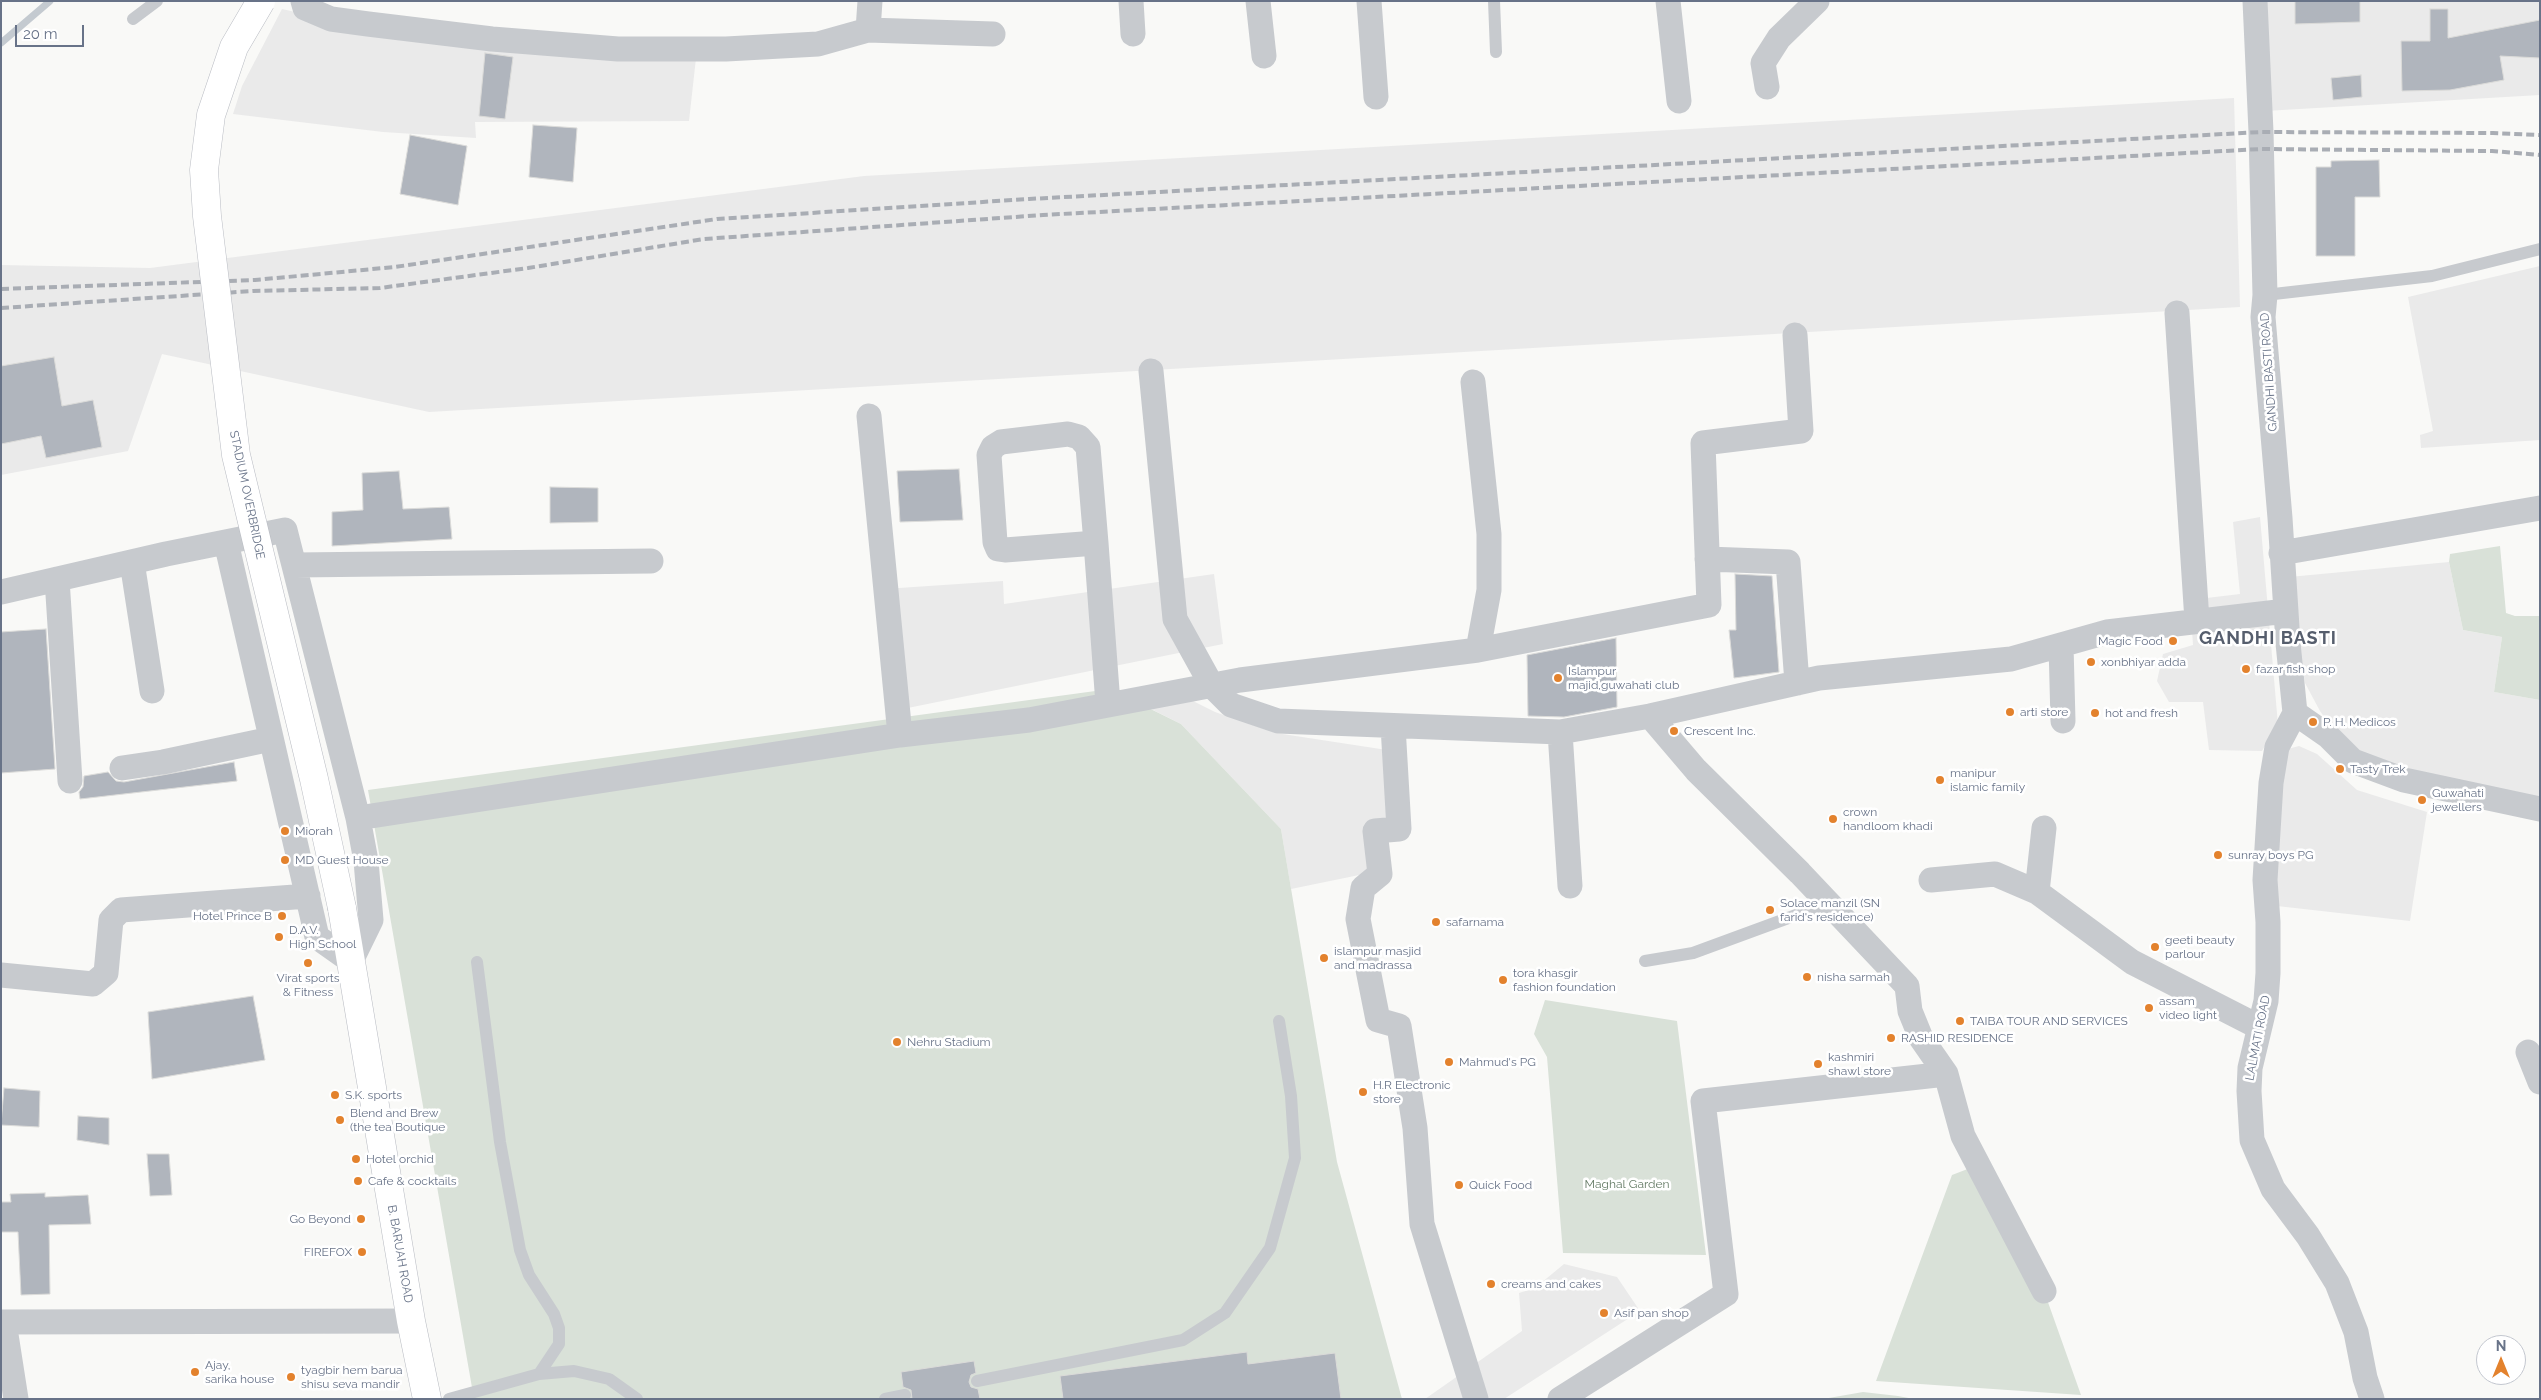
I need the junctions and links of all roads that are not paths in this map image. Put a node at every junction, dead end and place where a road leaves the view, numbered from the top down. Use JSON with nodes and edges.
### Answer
{"nodes":[{"id":1,"x":157,"y":1,"type":"edge"},
{"id":2,"x":261,"y":1,"type":"edge"},
{"id":3,"x":303,"y":1,"type":"edge"},
{"id":4,"x":870,"y":1,"type":"edge"},
{"id":5,"x":1131,"y":1,"type":"edge"},
{"id":6,"x":1258,"y":1,"type":"edge"},
{"id":7,"x":1369,"y":1,"type":"edge"},
{"id":8,"x":1494,"y":1,"type":"edge"},
{"id":9,"x":1668,"y":1,"type":"edge"},
{"id":10,"x":1817,"y":1,"type":"edge"},
{"id":11,"x":2255,"y":1,"type":"edge"},
{"id":12,"x":133,"y":19,"type":"dead end"},
{"id":13,"x":868,"y":30,"type":"junction"},
{"id":14,"x":993,"y":34,"type":"dead end"},
{"id":15,"x":1133,"y":34,"type":"dead end"},
{"id":16,"x":1496,"y":52,"type":"dead end"},
{"id":17,"x":1264,"y":56,"type":"dead end"},
{"id":18,"x":1767,"y":88,"type":"dead end"},
{"id":19,"x":1376,"y":97,"type":"dead end"},
{"id":20,"x":1679,"y":101,"type":"dead end"},
{"id":21,"x":2540,"y":249,"type":"edge"},
{"id":22,"x":2265,"y":295,"type":"junction"},
{"id":23,"x":2177,"y":313,"type":"dead end"},
{"id":24,"x":1795,"y":335,"type":"dead end"},
{"id":25,"x":1151,"y":371,"type":"dead end"},
{"id":26,"x":1473,"y":382,"type":"dead end"},
{"id":27,"x":868,"y":416,"type":"dead end"},
{"id":28,"x":2540,"y":508,"type":"edge"},
{"id":29,"x":226,"y":542,"type":"junction"},
{"id":30,"x":1096,"y":543,"type":"junction"},
{"id":31,"x":2281,"y":553,"type":"junction"},
{"id":32,"x":1708,"y":559,"type":"junction"},
{"id":33,"x":651,"y":561,"type":"dead end"},
{"id":34,"x":132,"y":562,"type":"junction"},
{"id":35,"x":294,"y":565,"type":"junction"},
{"id":36,"x":58,"y":579,"type":"junction"},
{"id":37,"x":1,"y":592,"type":"edge"},
{"id":38,"x":2286,"y":611,"type":"junction"},
{"id":39,"x":2197,"y":621,"type":"junction"},
{"id":40,"x":2061,"y":645,"type":"junction"},
{"id":41,"x":1478,"y":650,"type":"junction"},
{"id":42,"x":1797,"y":683,"type":"junction"},
{"id":43,"x":1212,"y":686,"type":"junction"},
{"id":44,"x":152,"y":691,"type":"dead end"},
{"id":45,"x":1108,"y":704,"type":"junction"},
{"id":46,"x":2295,"y":713,"type":"junction"},
{"id":47,"x":1650,"y":716,"type":"junction"},
{"id":48,"x":2063,"y":721,"type":"dead end"},
{"id":49,"x":1393,"y":726,"type":"junction"},
{"id":50,"x":1560,"y":732,"type":"junction"},
{"id":51,"x":900,"y":735,"type":"junction"},
{"id":52,"x":272,"y":739,"type":"junction"},
{"id":53,"x":122,"y":768,"type":"dead end"},
{"id":54,"x":70,"y":781,"type":"dead end"},
{"id":55,"x":2540,"y":808,"type":"edge"},
{"id":56,"x":358,"y":818,"type":"junction"},
{"id":57,"x":2044,"y":828,"type":"dead end"},
{"id":58,"x":1932,"y":880,"type":"dead end"},
{"id":59,"x":1570,"y":886,"type":"dead end"},
{"id":60,"x":2037,"y":892,"type":"junction"},
{"id":61,"x":308,"y":896,"type":"junction"},
{"id":62,"x":1829,"y":903,"type":"junction"},
{"id":63,"x":350,"y":961,"type":"junction"},
{"id":64,"x":1645,"y":961,"type":"dead end"},
{"id":65,"x":477,"y":962,"type":"dead end"},
{"id":66,"x":1,"y":975,"type":"edge"},
{"id":67,"x":1279,"y":1021,"type":"dead end"},
{"id":68,"x":2259,"y":1027,"type":"junction"},
{"id":69,"x":2528,"y":1052,"type":"dead end"},
{"id":70,"x":1946,"y":1074,"type":"junction"},
{"id":71,"x":2540,"y":1082,"type":"edge"},
{"id":72,"x":2044,"y":1291,"type":"dead end"},
{"id":73,"x":411,"y":1321,"type":"junction"},
{"id":74,"x":3,"y":1322,"type":"edge"},
{"id":75,"x":539,"y":1374,"type":"junction"},
{"id":76,"x":977,"y":1381,"type":"dead end"},
{"id":77,"x":905,"y":1395,"type":"dead end"},
{"id":78,"x":16,"y":1399,"type":"edge"},
{"id":79,"x":427,"y":1399,"type":"edge"},
{"id":80,"x":449,"y":1399,"type":"edge"},
{"id":81,"x":637,"y":1399,"type":"edge"},
{"id":82,"x":886,"y":1399,"type":"edge"},
{"id":83,"x":1476,"y":1399,"type":"edge"},
{"id":84,"x":1560,"y":1399,"type":"edge"},
{"id":85,"x":2372,"y":1399,"type":"edge"}],
"edges":[{"from":1,"to":12,"type":"lane"},
{"from":2,"to":63,"type":"main road","name":"STADIUM OVERBRIDGE","bridge":true},
{"from":3,"to":13,"type":"street"},
{"from":4,"to":13,"type":"street"},
{"from":5,"to":15,"type":"street"},
{"from":6,"to":17,"type":"street"},
{"from":7,"to":19,"type":"street"},
{"from":8,"to":16,"type":"lane"},
{"from":9,"to":20,"type":"street"},
{"from":10,"to":18,"type":"street"},
{"from":11,"to":22,"type":"street","name":"GANDHI BASTI ROAD"},
{"from":13,"to":14,"type":"street"},
{"from":21,"to":22,"type":"lane"},
{"from":22,"to":31,"type":"street","name":"GANDHI BASTI ROAD"},
{"from":23,"to":39,"type":"street"},
{"from":24,"to":32,"type":"street"},
{"from":25,"to":43,"type":"street"},
{"from":26,"to":41,"type":"street"},
{"from":27,"to":51,"type":"street"},
{"from":28,"to":31,"type":"street"},
{"from":29,"to":34,"type":"street"},
{"from":29,"to":35,"type":"street"},
{"from":29,"to":52,"type":"street"},
{"from":30,"to":30,"type":"street"},
{"from":30,"to":45,"type":"street"},
{"from":31,"to":38,"type":"street","name":"GANDHI BASTI ROAD"},
{"from":32,"to":41,"type":"street"},
{"from":32,"to":42,"type":"street"},
{"from":33,"to":35,"type":"street"},
{"from":34,"to":36,"type":"street"},
{"from":34,"to":44,"type":"street"},
{"from":35,"to":56,"type":"street"},
{"from":36,"to":37,"type":"street"},
{"from":36,"to":54,"type":"street"},
{"from":38,"to":39,"type":"street"},
{"from":38,"to":46,"type":"street","name":"GANDHI BASTI ROAD"},
{"from":39,"to":40,"type":"street"},
{"from":40,"to":42,"type":"street"},
{"from":40,"to":48,"type":"street"},
{"from":41,"to":43,"type":"street"},
{"from":42,"to":47,"type":"street"},
{"from":43,"to":45,"type":"street"},
{"from":43,"to":49,"type":"street"},
{"from":45,"to":51,"type":"street"},
{"from":46,"to":55,"type":"street"},
{"from":46,"to":68,"type":"street","name":"LALMATI ROAD"},
{"from":47,"to":50,"type":"street"},
{"from":47,"to":62,"type":"street"},
{"from":49,"to":50,"type":"street"},
{"from":49,"to":83,"type":"street"},
{"from":50,"to":59,"type":"street"},
{"from":51,"to":56,"type":"street"},
{"from":52,"to":53,"type":"street"},
{"from":52,"to":61,"type":"street"},
{"from":56,"to":63,"type":"street"},
{"from":57,"to":60,"type":"street"},
{"from":58,"to":60,"type":"street"},
{"from":60,"to":68,"type":"street"},
{"from":61,"to":63,"type":"street"},
{"from":61,"to":66,"type":"street"},
{"from":62,"to":64,"type":"lane"},
{"from":62,"to":70,"type":"street"},
{"from":63,"to":73,"type":"main road","name":"B. BARUAH ROAD"},
{"from":65,"to":75,"type":"lane"},
{"from":67,"to":76,"type":"lane"},
{"from":68,"to":85,"type":"street","name":"LALMATI ROAD"},
{"from":69,"to":71,"type":"street"},
{"from":70,"to":72,"type":"street"},
{"from":70,"to":84,"type":"street"},
{"from":73,"to":74,"type":"street"},
{"from":73,"to":79,"type":"main road","name":"B. BARUAH ROAD"},
{"from":74,"to":78,"type":"street"},
{"from":75,"to":80,"type":"lane"},
{"from":75,"to":81,"type":"lane"},
{"from":77,"to":82,"type":"lane"}]}
